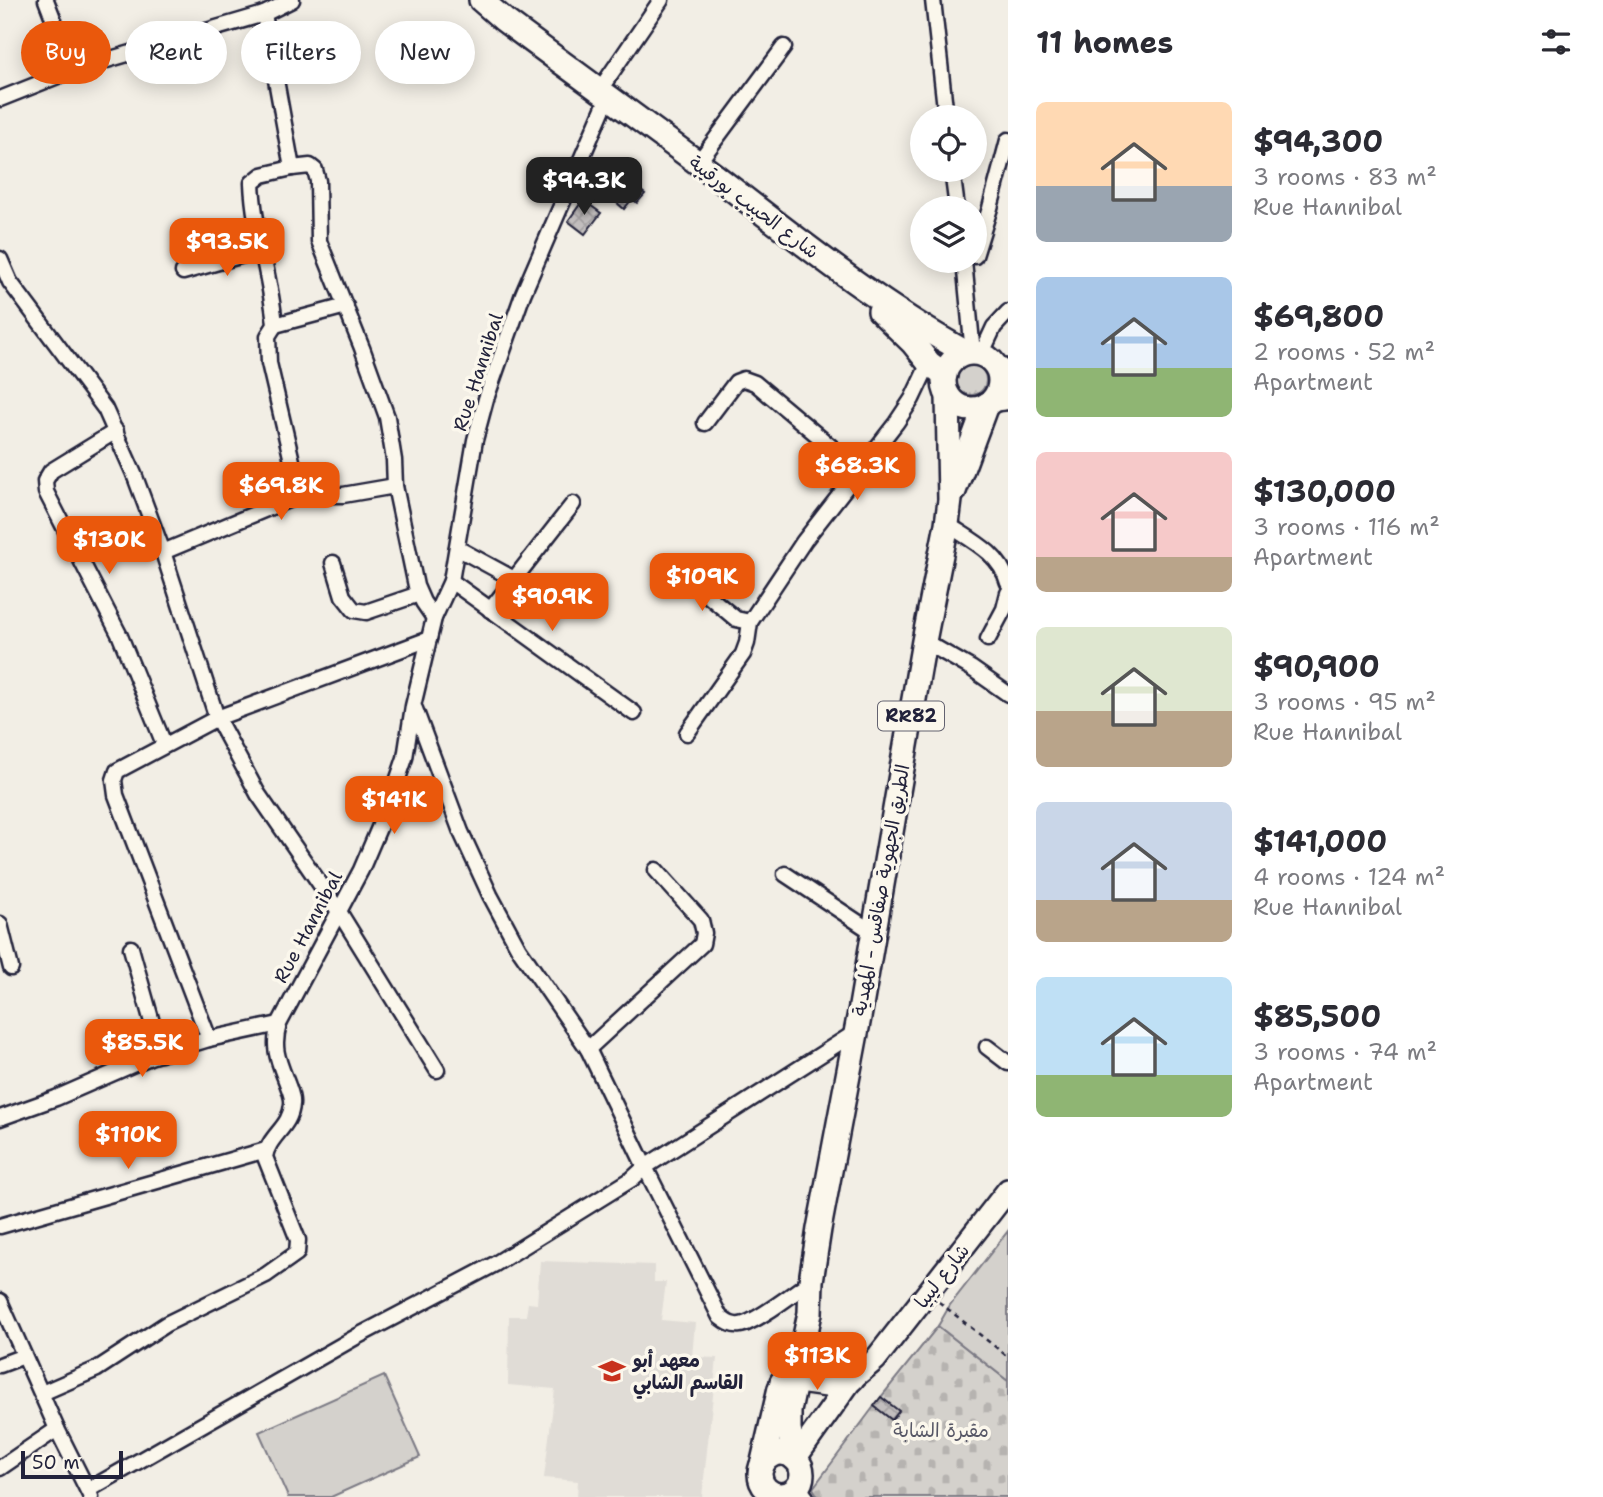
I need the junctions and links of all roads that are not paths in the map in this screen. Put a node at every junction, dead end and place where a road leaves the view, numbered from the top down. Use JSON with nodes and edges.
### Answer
{"nodes":[{"id":1,"x":46,"y":0,"type":"edge"},
{"id":2,"x":292,"y":0,"type":"edge"},
{"id":3,"x":481,"y":0,"type":"edge"},
{"id":4,"x":661,"y":0,"type":"edge"},
{"id":5,"x":933,"y":0,"type":"edge"},
{"id":6,"x":264,"y":14,"type":"junction"},
{"id":7,"x":54,"y":21,"type":"edge"},
{"id":8,"x":784,"y":47,"type":"dead end"},
{"id":9,"x":111,"y":59,"type":"edge"},
{"id":10,"x":37,"y":84,"type":"edge"},
{"id":11,"x":604,"y":94,"type":"junction"},
{"id":12,"x":0,"y":99,"type":"edge"},
{"id":13,"x":945,"y":105,"type":"edge"},
{"id":14,"x":1008,"y":140,"type":"edge"},
{"id":15,"x":698,"y":163,"type":"junction"},
{"id":16,"x":292,"y":168,"type":"junction"},
{"id":17,"x":987,"y":217,"type":"edge"},
{"id":18,"x":261,"y":250,"type":"junction"},
{"id":19,"x":0,"y":259,"type":"edge"},
{"id":20,"x":183,"y":272,"type":"dead end"},
{"id":21,"x":965,"y":273,"type":"edge"},
{"id":22,"x":969,"y":273,"type":"edge"},
{"id":23,"x":966,"y":282,"type":"junction"},
{"id":24,"x":860,"y":287,"type":"junction"},
{"id":25,"x":346,"y":306,"type":"junction"},
{"id":26,"x":1008,"y":312,"type":"edge"},
{"id":27,"x":275,"y":325,"type":"junction"},
{"id":28,"x":984,"y":359,"type":"edge"},
{"id":29,"x":941,"y":378,"type":"junction"},
{"id":30,"x":995,"y":402,"type":"edge"},
{"id":31,"x":705,"y":423,"type":"dead end"},
{"id":32,"x":116,"y":431,"type":"junction"},
{"id":33,"x":860,"y":471,"type":"junction"},
{"id":34,"x":395,"y":486,"type":"junction"},
{"id":35,"x":300,"y":495,"type":"junction"},
{"id":36,"x":950,"y":500,"type":"junction"},
{"id":37,"x":573,"y":504,"type":"dead end"},
{"id":38,"x":947,"y":524,"type":"junction"},
{"id":39,"x":457,"y":548,"type":"junction"},
{"id":40,"x":163,"y":552,"type":"junction"},
{"id":41,"x":333,"y":563,"type":"dead end"},
{"id":42,"x":669,"y":563,"type":"dead end"},
{"id":43,"x":514,"y":579,"type":"junction"},
{"id":44,"x":450,"y":581,"type":"junction"},
{"id":45,"x":1008,"y":583,"type":"edge"},
{"id":46,"x":1008,"y":593,"type":"edge"},
{"id":47,"x":419,"y":594,"type":"junction"},
{"id":48,"x":490,"y":610,"type":"junction"},
{"id":49,"x":433,"y":618,"type":"junction"},
{"id":50,"x":750,"y":622,"type":"junction"},
{"id":51,"x":429,"y":639,"type":"junction"},
{"id":52,"x":988,"y":639,"type":"dead end"},
{"id":53,"x":924,"y":641,"type":"junction"},
{"id":54,"x":1008,"y":694,"type":"edge"},
{"id":55,"x":414,"y":706,"type":"junction"},
{"id":56,"x":634,"y":713,"type":"dead end"},
{"id":57,"x":217,"y":718,"type":"junction"},
{"id":58,"x":687,"y":733,"type":"dead end"},
{"id":59,"x":164,"y":744,"type":"junction"},
{"id":60,"x":656,"y":870,"type":"dead end"},
{"id":61,"x":785,"y":874,"type":"dead end"},
{"id":62,"x":338,"y":910,"type":"junction"},
{"id":63,"x":0,"y":924,"type":"edge"},
{"id":64,"x":874,"y":933,"type":"junction"},
{"id":65,"x":131,"y":948,"type":"dead end"},
{"id":66,"x":11,"y":968,"type":"dead end"},
{"id":67,"x":279,"y":1024,"type":"junction"},
{"id":68,"x":856,"y":1032,"type":"junction"},
{"id":69,"x":209,"y":1039,"type":"junction"},
{"id":70,"x":987,"y":1047,"type":"dead end"},
{"id":71,"x":588,"y":1049,"type":"junction"},
{"id":72,"x":161,"y":1054,"type":"junction"},
{"id":73,"x":1008,"y":1063,"type":"edge"},
{"id":74,"x":437,"y":1070,"type":"dead end"},
{"id":75,"x":0,"y":1118,"type":"edge"},
{"id":76,"x":266,"y":1150,"type":"junction"},
{"id":77,"x":645,"y":1167,"type":"junction"},
{"id":78,"x":1008,"y":1190,"type":"edge"},
{"id":79,"x":0,"y":1226,"type":"edge"},
{"id":80,"x":811,"y":1281,"type":"junction"},
{"id":81,"x":0,"y":1301,"type":"edge"},
{"id":82,"x":24,"y":1356,"type":"junction"},
{"id":83,"x":875,"y":1360,"type":"junction"},
{"id":84,"x":0,"y":1365,"type":"edge"},
{"id":85,"x":852,"y":1379,"type":"junction"},
{"id":86,"x":788,"y":1381,"type":"junction"},
{"id":87,"x":42,"y":1393,"type":"junction"},
{"id":88,"x":57,"y":1429,"type":"junction"},
{"id":89,"x":0,"y":1468,"type":"edge"},
{"id":90,"x":761,"y":1470,"type":"junction"},
{"id":91,"x":797,"y":1483,"type":"edge"},
{"id":92,"x":89,"y":1494,"type":"edge"},
{"id":93,"x":753,"y":1497,"type":"edge"}],
"edges":[{"from":1,"to":7,"type":"street"},
{"from":2,"to":6,"type":"street"},
{"from":3,"to":11,"type":"main road","name":"شارع الحبيب بورقيبة"},
{"from":4,"to":11,"type":"street","name":"Rue Hannibal"},
{"from":5,"to":13,"type":"street"},
{"from":6,"to":9,"type":"street"},
{"from":6,"to":16,"type":"street"},
{"from":8,"to":15,"type":"street"},
{"from":10,"to":12,"type":"street"},
{"from":11,"to":15,"type":"main road","name":"شارع الحبيب بورقيبة"},
{"from":11,"to":39,"type":"street","name":"Rue Hannibal"},
{"from":14,"to":17,"type":"street"},
{"from":15,"to":24,"type":"main road","name":"شارع الحبيب بورقيبة"},
{"from":16,"to":18,"type":"street"},
{"from":16,"to":25,"type":"street"},
{"from":18,"to":20,"type":"street"},
{"from":18,"to":27,"type":"street"},
{"from":19,"to":32,"type":"street"},
{"from":21,"to":23,"type":"street"},
{"from":22,"to":23,"type":"street"},
{"from":23,"to":28,"type":"street"},
{"from":24,"to":28,"type":"main road","name":"شارع الحبيب بورقيبة"},
{"from":24,"to":29,"type":"main road","name":"شارع الحبيب بورقيبة"},
{"from":25,"to":27,"type":"street"},
{"from":25,"to":34,"type":"street"},
{"from":26,"to":28,"type":"street"},
{"from":27,"to":35,"type":"street"},
{"from":28,"to":29,"type":"main road"},
{"from":28,"to":30,"type":"main road","number":"RR82"},
{"from":29,"to":30,"type":"main road"},
{"from":29,"to":33,"type":"street"},
{"from":29,"to":36,"type":"main road","name":"الطريق الجهوية صفاقس - المهدية","number":"RR82"},
{"from":30,"to":36,"type":"main road","name":"الطريق الجهوية صفاقس - المهدية","number":"RR82"},
{"from":31,"to":33,"type":"street"},
{"from":32,"to":40,"type":"street"},
{"from":32,"to":59,"type":"street"},
{"from":33,"to":50,"type":"street"},
{"from":34,"to":35,"type":"street"},
{"from":34,"to":47,"type":"street"},
{"from":35,"to":40,"type":"street"},
{"from":36,"to":38,"type":"main road","name":"الطريق الجهوية صفاقس - المهدية","number":"RR82"},
{"from":37,"to":43,"type":"street"},
{"from":38,"to":45,"type":"street"},
{"from":38,"to":53,"type":"main road","name":"الطريق الجهوية صفاقس - المهدية","number":"RR82"},
{"from":39,"to":43,"type":"street"},
{"from":39,"to":44,"type":"street","name":"Rue Hannibal"},
{"from":40,"to":57,"type":"street"},
{"from":41,"to":47,"type":"street"},
{"from":42,"to":50,"type":"street"},
{"from":43,"to":48,"type":"street"},
{"from":44,"to":48,"type":"street"},
{"from":44,"to":49,"type":"street","name":"Rue Hannibal"},
{"from":46,"to":52,"type":"street"},
{"from":47,"to":49,"type":"street"},
{"from":48,"to":56,"type":"street"},
{"from":49,"to":51,"type":"street","name":"Rue Hannibal"},
{"from":50,"to":58,"type":"street"},
{"from":51,"to":55,"type":"street","name":"Rue Hannibal"},
{"from":51,"to":57,"type":"street"},
{"from":53,"to":54,"type":"street"},
{"from":53,"to":64,"type":"main road","name":"الطريق الجهوية صفاقس - المهدية","number":"RR82"},
{"from":55,"to":62,"type":"street","name":"Rue Hannibal"},
{"from":55,"to":71,"type":"street"},
{"from":57,"to":59,"type":"street"},
{"from":57,"to":62,"type":"street"},
{"from":59,"to":69,"type":"street"},
{"from":60,"to":71,"type":"street"},
{"from":61,"to":64,"type":"street"},
{"from":62,"to":67,"type":"street","name":"Rue Hannibal"},
{"from":62,"to":74,"type":"street"},
{"from":63,"to":66,"type":"street"},
{"from":64,"to":68,"type":"main road","name":"الطريق الجهوية صفاقس - المهدية","number":"RR82"},
{"from":65,"to":72,"type":"street"},
{"from":67,"to":69,"type":"street"},
{"from":67,"to":76,"type":"street","name":"Rue Hannibal"},
{"from":68,"to":77,"type":"street"},
{"from":68,"to":80,"type":"main road","name":"الطريق الجهوية صفاقس - المهدية","number":"RR82"},
{"from":69,"to":72,"type":"street"},
{"from":70,"to":73,"type":"street"},
{"from":71,"to":77,"type":"street"},
{"from":72,"to":75,"type":"street"},
{"from":76,"to":79,"type":"street"},
{"from":76,"to":87,"type":"street"},
{"from":77,"to":80,"type":"street"},
{"from":77,"to":92,"type":"street"},
{"from":78,"to":83,"type":"main road","name":"شارع ليبيا"},
{"from":80,"to":86,"type":"main road","name":"الطريق الجهوية صفاقس - المهدية","number":"RR82"},
{"from":81,"to":82,"type":"street"},
{"from":82,"to":84,"type":"street"},
{"from":82,"to":87,"type":"street"},
{"from":83,"to":85,"type":"main road","name":"شارع ليبيا"},
{"from":83,"to":91,"type":"main road","name":"شارع ليبيا"},
{"from":85,"to":86,"type":"main road"},
{"from":85,"to":91,"type":"main road","name":"شارع ليبيا"},
{"from":86,"to":90,"type":"main road","name":"الطريق الجهوية صفاقس - المهدية","number":"RR82"},
{"from":86,"to":91,"type":"main road","name":"الطريق الجهوية صفاقس - المهدية","number":"RR82"},
{"from":87,"to":88,"type":"street"},
{"from":88,"to":89,"type":"street"},
{"from":88,"to":92,"type":"street"},
{"from":90,"to":91,"type":"main road"},
{"from":90,"to":91,"type":"main road"},
{"from":90,"to":93,"type":"main road","name":"الطريق الجهوية صفاقس - المهدية","number":"RR82"}]}
